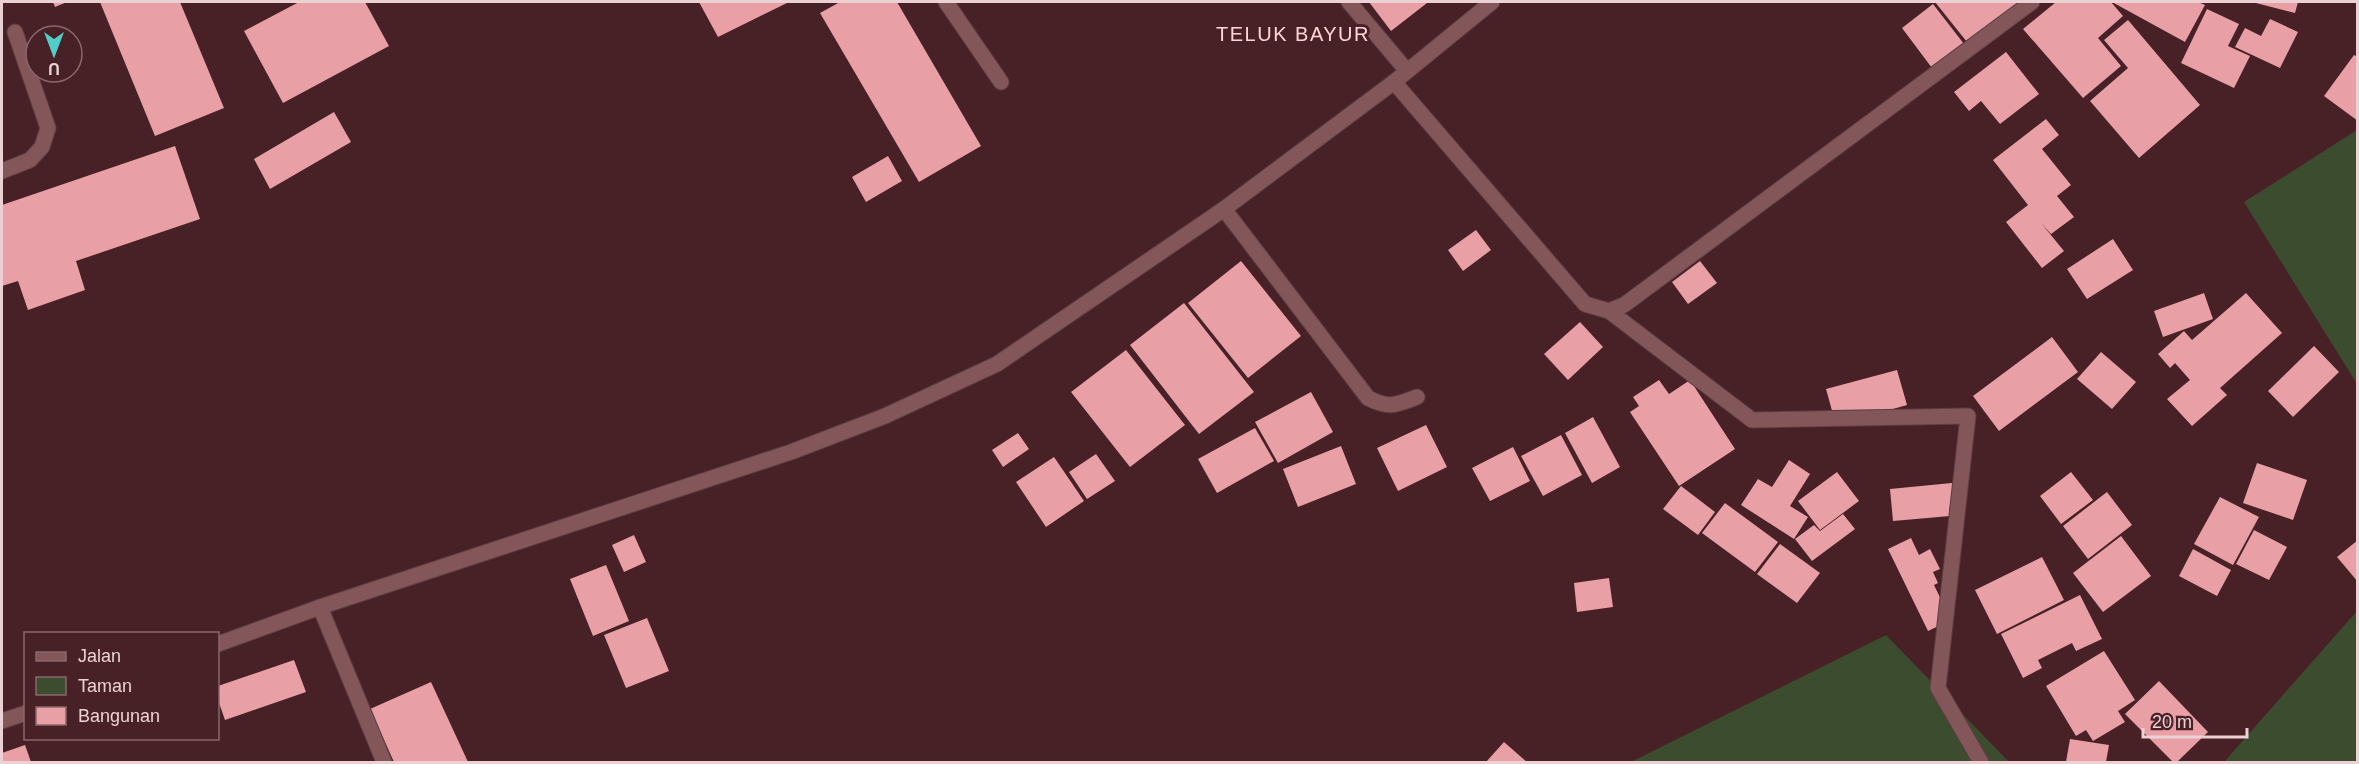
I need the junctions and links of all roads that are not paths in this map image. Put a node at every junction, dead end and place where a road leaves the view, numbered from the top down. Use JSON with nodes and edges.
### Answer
{"nodes":[{"id":1,"x":946,"y":2,"type":"edge"},
{"id":2,"x":1349,"y":2,"type":"edge"},
{"id":3,"x":1492,"y":2,"type":"edge"},
{"id":4,"x":2032,"y":2,"type":"edge"},
{"id":5,"x":15,"y":32,"type":"dead end"},
{"id":6,"x":1407,"y":71,"type":"junction"},
{"id":7,"x":1001,"y":82,"type":"dead end"},
{"id":8,"x":1394,"y":82,"type":"junction"},
{"id":9,"x":2,"y":171,"type":"edge"},
{"id":10,"x":1224,"y":208,"type":"junction"},
{"id":11,"x":1610,"y":311,"type":"junction"},
{"id":12,"x":1417,"y":397,"type":"dead end"},
{"id":13,"x":320,"y":607,"type":"junction"},
{"id":14,"x":219,"y":644,"type":"edge"},
{"id":15,"x":24,"y":713,"type":"edge"},
{"id":16,"x":2,"y":721,"type":"edge"},
{"id":17,"x":384,"y":762,"type":"edge"},
{"id":18,"x":1981,"y":762,"type":"edge"}],
"edges":[{"from":1,"to":7,"type":"street"},
{"from":2,"to":6,"type":"street"},
{"from":3,"to":6,"type":"street"},
{"from":4,"to":11,"type":"street"},
{"from":5,"to":9,"type":"street"},
{"from":6,"to":8,"type":"street"},
{"from":8,"to":10,"type":"street"},
{"from":8,"to":11,"type":"street"},
{"from":10,"to":12,"type":"street"},
{"from":10,"to":13,"type":"street"},
{"from":11,"to":18,"type":"street"},
{"from":13,"to":14,"type":"street"},
{"from":13,"to":17,"type":"street"},
{"from":15,"to":16,"type":"street"}]}
